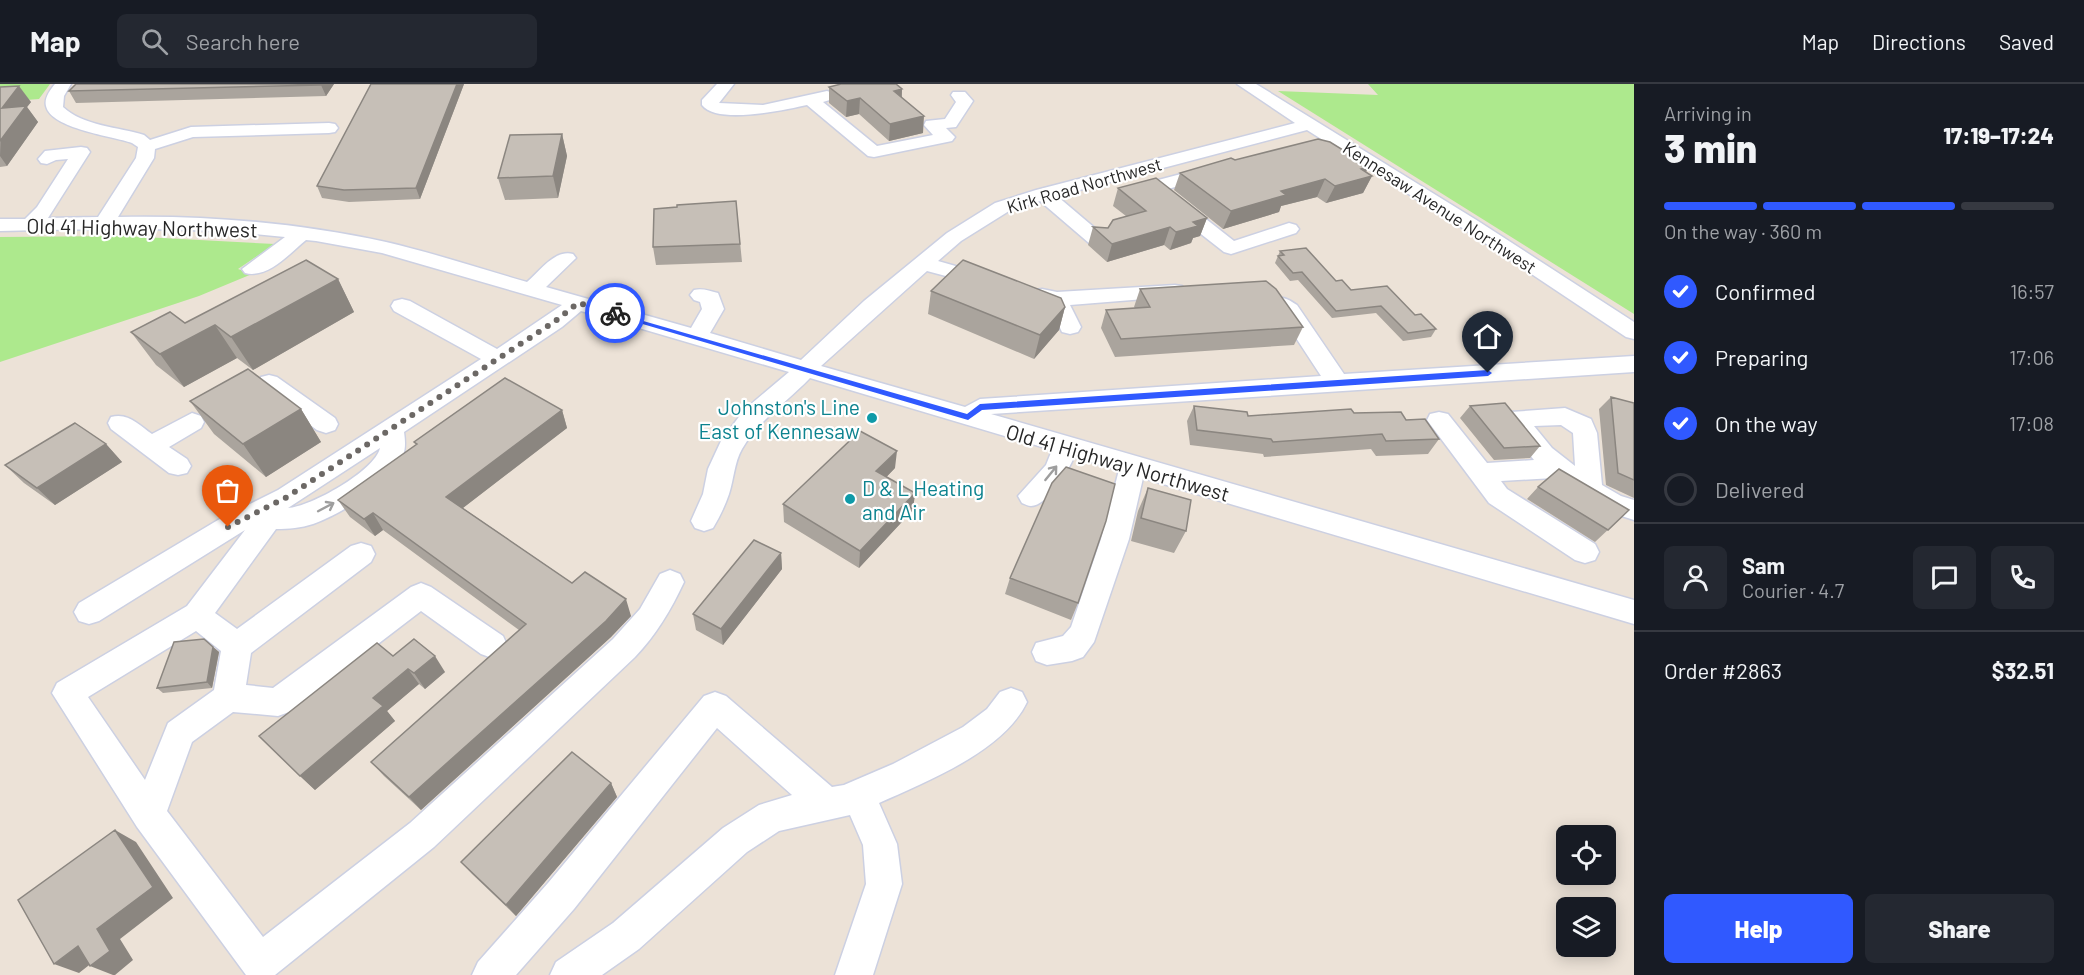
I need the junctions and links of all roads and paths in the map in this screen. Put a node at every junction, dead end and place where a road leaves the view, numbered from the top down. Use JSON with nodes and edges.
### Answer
{"nodes":[{"id":1,"x":63,"y":84,"type":"edge"},
{"id":2,"x":726,"y":84,"type":"edge"},
{"id":3,"x":1245,"y":84,"type":"edge"},
{"id":4,"x":840,"y":94,"type":"edge"},
{"id":5,"x":958,"y":95,"type":"dead end"},
{"id":6,"x":811,"y":100,"type":"junction"},
{"id":7,"x":98,"y":114,"type":"dead end"},
{"id":8,"x":81,"y":123,"type":"junction"},
{"id":9,"x":1310,"y":124,"type":"junction"},
{"id":10,"x":329,"y":128,"type":"dead end"},
{"id":11,"x":147,"y":146,"type":"junction"},
{"id":12,"x":46,"y":166,"type":"dead end"},
{"id":13,"x":1223,"y":167,"type":"edge"},
{"id":14,"x":1134,"y":170,"type":"junction"},
{"id":15,"x":1154,"y":187,"type":"junction"},
{"id":16,"x":1043,"y":194,"type":"junction"},
{"id":17,"x":104,"y":223,"type":"junction"},
{"id":18,"x":31,"y":224,"type":"junction"},
{"id":19,"x":0,"y":225,"type":"edge"},
{"id":20,"x":1289,"y":229,"type":"dead end"},
{"id":21,"x":302,"y":232,"type":"junction"},
{"id":22,"x":1096,"y":239,"type":"edge"},
{"id":23,"x":566,"y":258,"type":"dead end"},
{"id":24,"x":922,"y":263,"type":"junction"},
{"id":25,"x":252,"y":268,"type":"dead end"},
{"id":26,"x":1003,"y":285,"type":"edge"},
{"id":27,"x":532,"y":289,"type":"junction"},
{"id":28,"x":1200,"y":290,"type":"edge"},
{"id":29,"x":1024,"y":291,"type":"edge"},
{"id":30,"x":1267,"y":292,"type":"edge"},
{"id":31,"x":701,"y":295,"type":"dead end"},
{"id":32,"x":1057,"y":299,"type":"junction"},
{"id":33,"x":578,"y":303,"type":"junction"},
{"id":34,"x":402,"y":306,"type":"dead end"},
{"id":35,"x":1070,"y":327,"type":"dead end"},
{"id":36,"x":1634,"y":332,"type":"edge"},
{"id":37,"x":697,"y":337,"type":"junction"},
{"id":38,"x":498,"y":359,"type":"junction"},
{"id":39,"x":1634,"y":364,"type":"edge"},
{"id":40,"x":805,"y":369,"type":"junction"},
{"id":41,"x":269,"y":382,"type":"edge"},
{"id":42,"x":1337,"y":382,"type":"junction"},
{"id":43,"x":968,"y":417,"type":"junction"},
{"id":44,"x":1439,"y":420,"type":"dead end"},
{"id":45,"x":192,"y":422,"type":"edge"},
{"id":46,"x":120,"y":423,"type":"dead end"},
{"id":47,"x":326,"y":424,"type":"dead end"},
{"id":48,"x":151,"y":446,"type":"junction"},
{"id":49,"x":1066,"y":447,"type":"junction"},
{"id":50,"x":178,"y":466,"type":"dead end"},
{"id":51,"x":1133,"y":466,"type":"junction"},
{"id":52,"x":1560,"y":468,"type":"junction"},
{"id":53,"x":1479,"y":473,"type":"junction"},
{"id":54,"x":1589,"y":489,"type":"junction"},
{"id":55,"x":1031,"y":496,"type":"dead end"},
{"id":56,"x":1634,"y":510,"type":"edge"},
{"id":57,"x":244,"y":517,"type":"junction"},
{"id":58,"x":704,"y":521,"type":"dead end"},
{"id":59,"x":1585,"y":552,"type":"dead end"},
{"id":60,"x":361,"y":554,"type":"dead end"},
{"id":61,"x":670,"y":582,"type":"dead end"},
{"id":62,"x":89,"y":612,"type":"dead end"},
{"id":63,"x":1634,"y":612,"type":"edge"},
{"id":64,"x":197,"y":615,"type":"junction"},
{"id":65,"x":492,"y":645,"type":"dead end"},
{"id":66,"x":237,"y":646,"type":"junction"},
{"id":67,"x":1047,"y":651,"type":"dead end"},
{"id":68,"x":228,"y":698,"type":"junction"},
{"id":69,"x":1011,"y":702,"type":"dead end"},
{"id":70,"x":842,"y":800,"type":"junction"},
{"id":71,"x":149,"y":815,"type":"junction"},
{"id":72,"x":260,"y":969,"type":"edge"},
{"id":73,"x":491,"y":975,"type":"edge"},
{"id":74,"x":569,"y":975,"type":"edge"},
{"id":75,"x":854,"y":975,"type":"edge"}],
"edges":[{"from":1,"to":8,"type":"street"},
{"from":2,"to":6,"type":"street"},
{"from":3,"to":9,"type":"street","name":"Kennesaw Avenue Northwest"},
{"from":4,"to":6,"type":"street"},
{"from":5,"to":6,"type":"street"},
{"from":7,"to":8,"type":"street"},
{"from":8,"to":11,"type":"street"},
{"from":9,"to":14,"type":"street","name":"Kirk Road Northwest"},
{"from":9,"to":36,"type":"street","name":"Kennesaw Avenue Northwest"},
{"from":10,"to":11,"type":"street"},
{"from":11,"to":17,"type":"street"},
{"from":12,"to":18,"type":"street"},
{"from":13,"to":15,"type":"street"},
{"from":14,"to":15,"type":"street"},
{"from":14,"to":16,"type":"street","name":"Kirk Road Northwest"},
{"from":15,"to":20,"type":"street"},
{"from":16,"to":22,"type":"street"},
{"from":16,"to":24,"type":"street","name":"Kirk Road Northwest"},
{"from":17,"to":18,"type":"street","name":"Old 41 Highway Northwest"},
{"from":17,"to":21,"type":"street","name":"Old 41 Highway Northwest"},
{"from":18,"to":19,"type":"street","name":"Old 41 Highway Northwest"},
{"from":21,"to":25,"type":"street"},
{"from":21,"to":27,"type":"street","name":"Old 41 Highway Northwest"},
{"from":23,"to":27,"type":"street"},
{"from":24,"to":26,"type":"street"},
{"from":24,"to":40,"type":"street","name":"Kirk Road Northwest"},
{"from":27,"to":33,"type":"street","name":"Old 41 Highway Northwest"},
{"from":28,"to":32,"type":"street"},
{"from":29,"to":32,"type":"street"},
{"from":30,"to":42,"type":"street"},
{"from":31,"to":37,"type":"street"},
{"from":32,"to":35,"type":"street"},
{"from":33,"to":37,"type":"street","name":"Old 41 Highway Northwest"},
{"from":33,"to":38,"type":"street"},
{"from":34,"to":38,"type":"street"},
{"from":37,"to":40,"type":"street","name":"Old 41 Highway Northwest"},
{"from":38,"to":57,"type":"street"},
{"from":39,"to":42,"type":"street"},
{"from":40,"to":43,"type":"street","name":"Old 41 Highway Northwest"},
{"from":40,"to":58,"type":"street","name":"Kirk Road Northwest"},
{"from":41,"to":47,"type":"street"},
{"from":42,"to":43,"type":"street"},
{"from":43,"to":49,"type":"street","name":"Old 41 Highway Northwest"},
{"from":44,"to":53,"type":"street"},
{"from":45,"to":48,"type":"street"},
{"from":46,"to":48,"type":"street"},
{"from":48,"to":50,"type":"street"},
{"from":49,"to":51,"type":"street","name":"Old 41 Highway Northwest"},
{"from":55,"to":49,"type":"street","one_way":true},
{"from":51,"to":63,"type":"street","name":"Old 41 Highway Northwest"},
{"from":51,"to":67,"type":"street"},
{"from":52,"to":53,"type":"street"},
{"from":52,"to":54,"type":"street"},
{"from":52,"to":54,"type":"street"},
{"from":53,"to":59,"type":"street"},
{"from":54,"to":56,"type":"street"},
{"from":57,"to":62,"type":"street"},
{"from":57,"to":64,"type":"street"},
{"from":60,"to":66,"type":"street"},
{"from":61,"to":72,"type":"street"},
{"from":64,"to":66,"type":"street"},
{"from":64,"to":71,"type":"street"},
{"from":65,"to":68,"type":"street"},
{"from":66,"to":68,"type":"street"},
{"from":68,"to":71,"type":"street"},
{"from":69,"to":70,"type":"street"},
{"from":70,"to":73,"type":"street"},
{"from":70,"to":74,"type":"street"},
{"from":70,"to":75,"type":"street"},
{"from":71,"to":72,"type":"street"}]}
